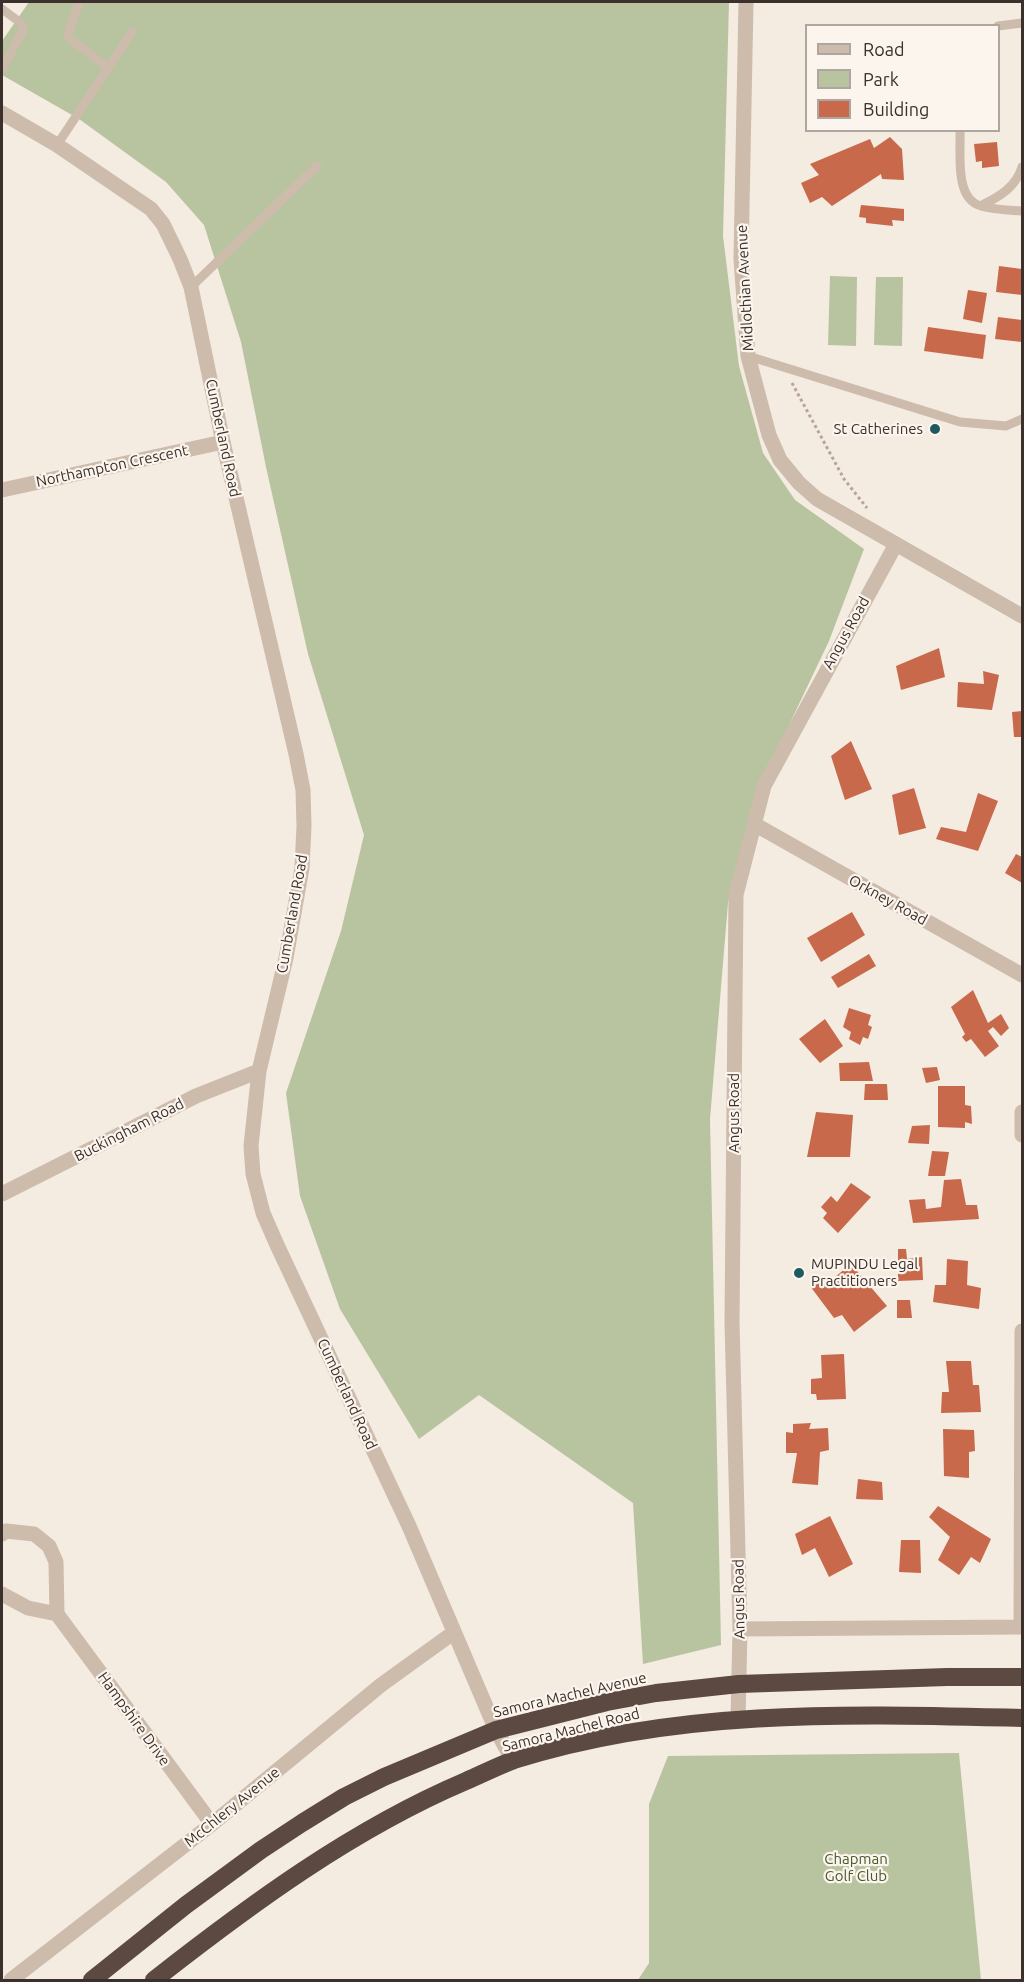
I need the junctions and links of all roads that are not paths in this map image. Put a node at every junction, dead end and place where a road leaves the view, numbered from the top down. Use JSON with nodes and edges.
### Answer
{"nodes":[{"id":1,"x":79,"y":2,"type":"edge"},
{"id":2,"x":746,"y":2,"type":"edge"},
{"id":3,"x":2,"y":9,"type":"edge"},
{"id":4,"x":1023,"y":23,"type":"edge"},
{"id":5,"x":1000,"y":26,"type":"edge"},
{"id":6,"x":132,"y":32,"type":"dead end"},
{"id":7,"x":2,"y":69,"type":"edge"},
{"id":8,"x":108,"y":69,"type":"junction"},
{"id":9,"x":2,"y":112,"type":"edge"},
{"id":10,"x":960,"y":132,"type":"edge"},
{"id":11,"x":57,"y":145,"type":"junction"},
{"id":12,"x":317,"y":166,"type":"dead end"},
{"id":13,"x":1023,"y":167,"type":"edge"},
{"id":14,"x":980,"y":206,"type":"junction"},
{"id":15,"x":1023,"y":211,"type":"edge"},
{"id":16,"x":191,"y":287,"type":"junction"},
{"id":17,"x":748,"y":356,"type":"junction"},
{"id":18,"x":1023,"y":419,"type":"edge"},
{"id":19,"x":224,"y":442,"type":"junction"},
{"id":20,"x":2,"y":490,"type":"edge"},
{"id":21,"x":896,"y":544,"type":"junction"},
{"id":22,"x":1023,"y":616,"type":"edge"},
{"id":23,"x":754,"y":824,"type":"junction"},
{"id":24,"x":1023,"y":975,"type":"edge"},
{"id":25,"x":259,"y":1071,"type":"junction"},
{"id":26,"x":1023,"y":1112,"type":"edge"},
{"id":27,"x":1023,"y":1136,"type":"edge"},
{"id":28,"x":2,"y":1194,"type":"edge"},
{"id":29,"x":1023,"y":1330,"type":"edge"},
{"id":30,"x":2,"y":1534,"type":"edge"},
{"id":31,"x":2,"y":1594,"type":"edge"},
{"id":32,"x":57,"y":1614,"type":"junction"},
{"id":33,"x":1022,"y":1627,"type":"edge"},
{"id":34,"x":740,"y":1629,"type":"junction"},
{"id":35,"x":453,"y":1634,"type":"junction"},
{"id":36,"x":1023,"y":1677,"type":"edge"},
{"id":37,"x":739,"y":1684,"type":"junction"},
{"id":38,"x":1023,"y":1718,"type":"edge"},
{"id":39,"x":738,"y":1719,"type":"junction"},
{"id":40,"x":496,"y":1730,"type":"junction"},
{"id":41,"x":513,"y":1761,"type":"junction"},
{"id":42,"x":212,"y":1824,"type":"junction"},
{"id":43,"x":11,"y":1980,"type":"edge"},
{"id":44,"x":92,"y":1980,"type":"edge"},
{"id":45,"x":154,"y":1980,"type":"edge"}],
"edges":[{"from":1,"to":8,"type":"lane"},
{"from":2,"to":17,"type":"street","name":"Midlothian Avenue"},
{"from":3,"to":7,"type":"lane"},
{"from":4,"to":5,"type":"lane"},
{"from":6,"to":8,"type":"lane"},
{"from":8,"to":11,"type":"lane"},
{"from":9,"to":11,"type":"street","name":"Cumberland Road"},
{"from":10,"to":14,"type":"lane"},
{"from":11,"to":16,"type":"street","name":"Cumberland Road"},
{"from":12,"to":16,"type":"lane"},
{"from":13,"to":14,"type":"lane"},
{"from":14,"to":15,"type":"lane"},
{"from":16,"to":19,"type":"street","name":"Cumberland Road"},
{"from":17,"to":18,"type":"lane"},
{"from":17,"to":21,"type":"street","name":"Midlothian Avenue"},
{"from":19,"to":20,"type":"street","name":"Northampton Crescent"},
{"from":19,"to":25,"type":"street","name":"Cumberland Road"},
{"from":21,"to":22,"type":"street","name":"Midlothian Avenue"},
{"from":21,"to":23,"type":"street","name":"Angus Road"},
{"from":23,"to":24,"type":"street","name":"Orkney Road"},
{"from":23,"to":34,"type":"street","name":"Angus Road"},
{"from":25,"to":28,"type":"street","name":"Buckingham Road"},
{"from":25,"to":35,"type":"street","name":"Cumberland Road"},
{"from":26,"to":27,"type":"street"},
{"from":29,"to":33,"type":"street"},
{"from":30,"to":32,"type":"street"},
{"from":31,"to":32,"type":"street"},
{"from":32,"to":42,"type":"street","name":"Hampshire Drive"},
{"from":33,"to":34,"type":"street"},
{"from":34,"to":37,"type":"street","name":"Angus Road"},
{"from":35,"to":40,"type":"street","name":"Cumberland Road"},
{"from":35,"to":42,"type":"street","name":"McChlery Avenue"},
{"from":36,"to":37,"type":"highway","name":"Samora Machel Avenue"},
{"from":37,"to":39,"type":"street","name":"Angus Road"},
{"from":37,"to":40,"type":"highway","name":"Samora Machel Avenue"},
{"from":38,"to":39,"type":"highway","name":"Samora Machel Road"},
{"from":39,"to":41,"type":"highway","name":"Samora Machel Road"},
{"from":40,"to":41,"type":"street","name":"Cumberland Road"},
{"from":40,"to":44,"type":"highway","name":"Samora Machel Avenue"},
{"from":41,"to":45,"type":"highway","name":"Samora Machel Road"},
{"from":42,"to":43,"type":"street","name":"McChlery Avenue"}]}
